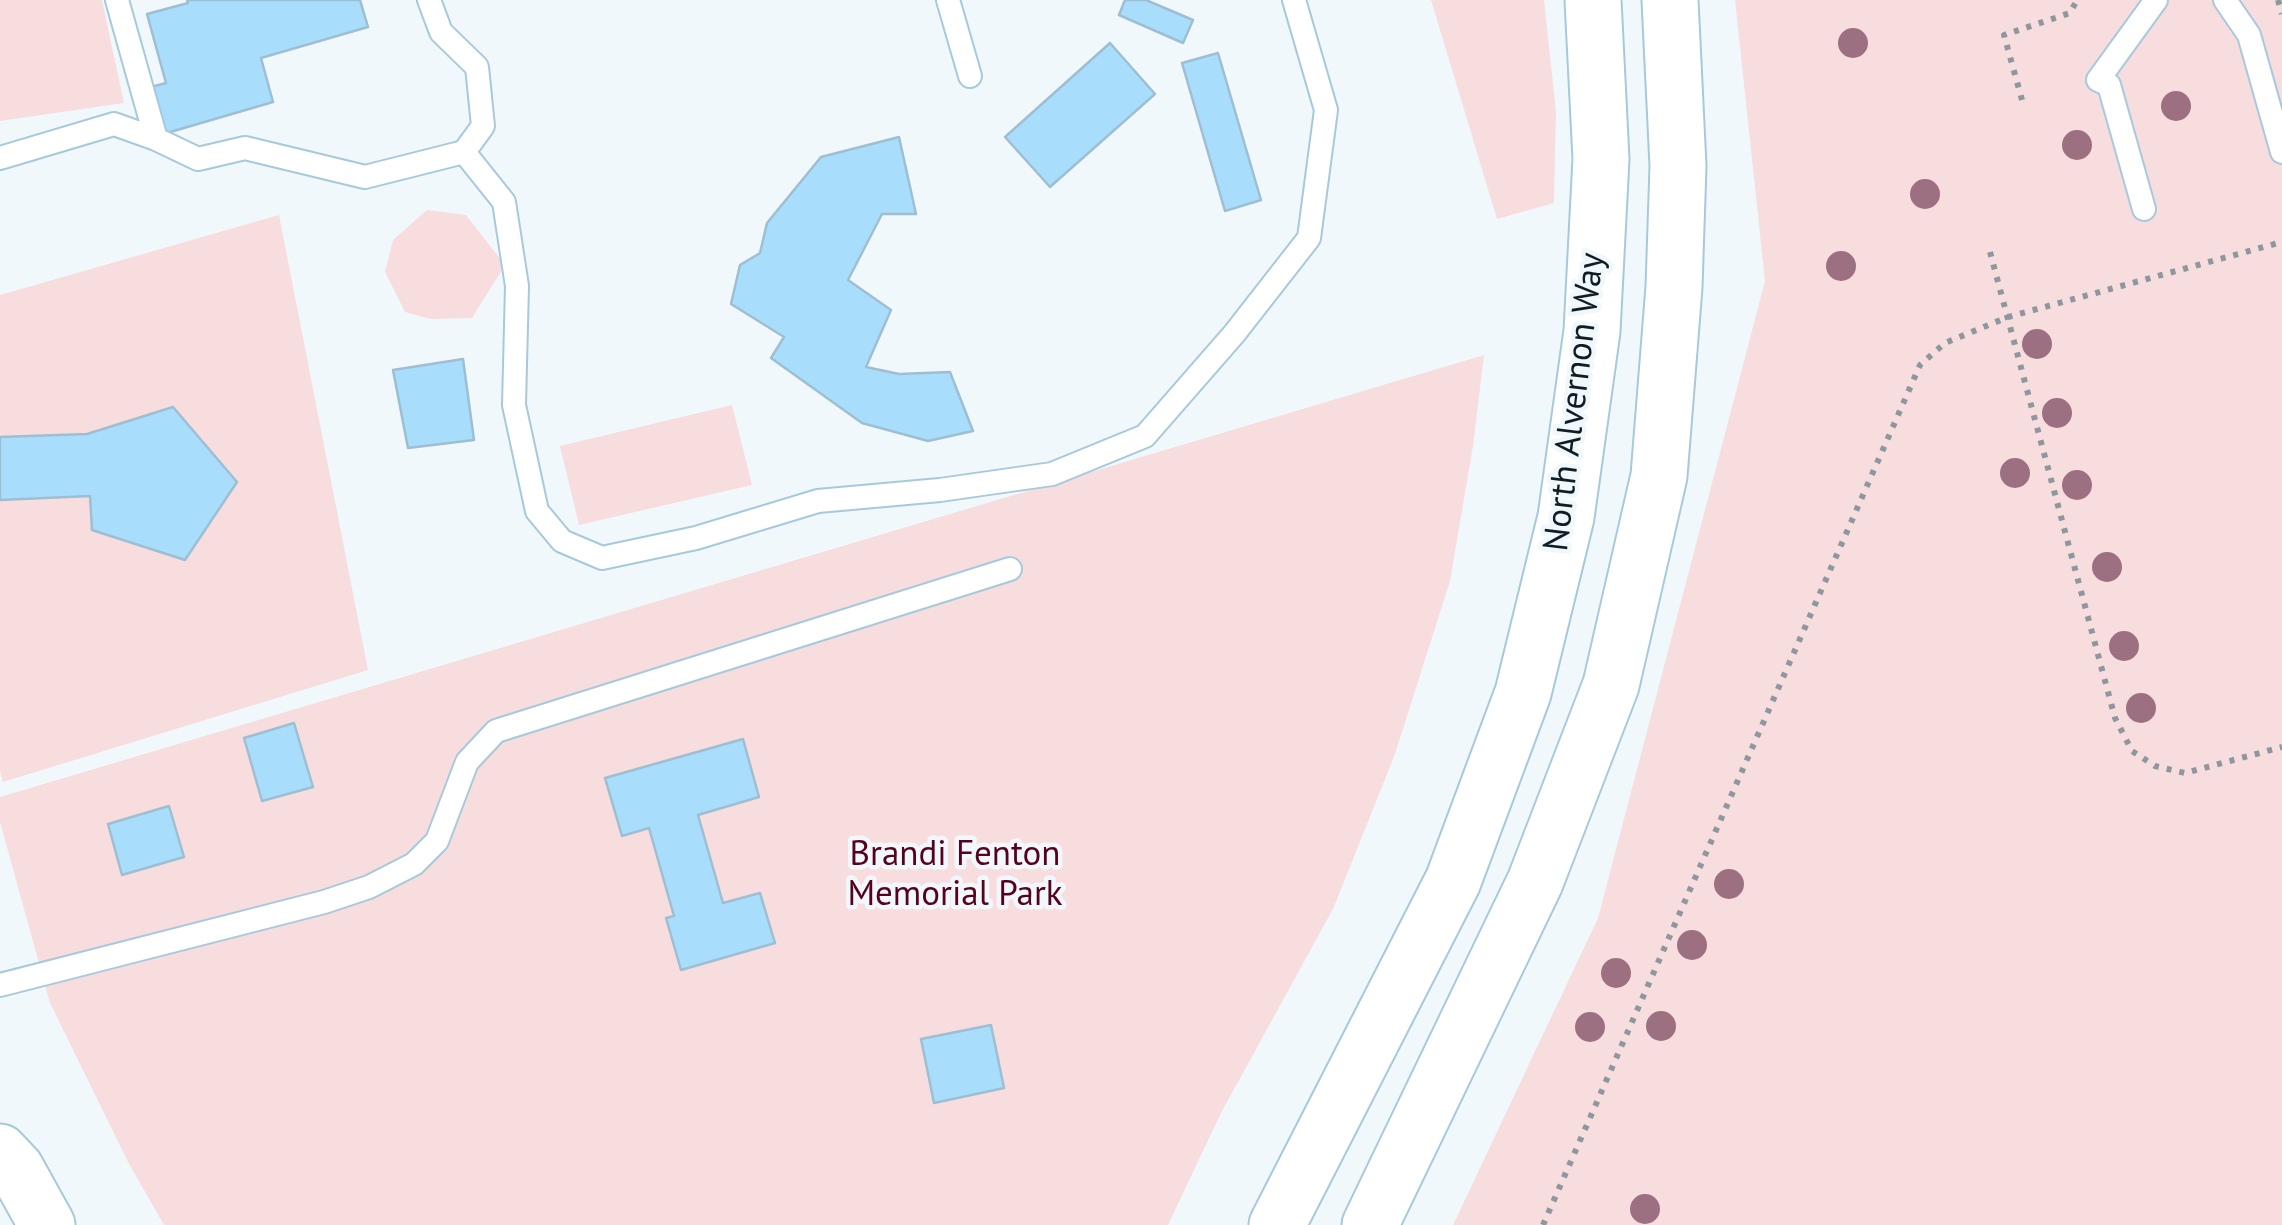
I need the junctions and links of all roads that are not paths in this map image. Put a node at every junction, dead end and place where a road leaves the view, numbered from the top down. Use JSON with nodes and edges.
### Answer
{"nodes":[{"id":1,"x":117,"y":0,"type":"edge"},
{"id":2,"x":429,"y":0,"type":"edge"},
{"id":3,"x":948,"y":0,"type":"edge"},
{"id":4,"x":1294,"y":0,"type":"edge"},
{"id":5,"x":1593,"y":0,"type":"edge"},
{"id":6,"x":1670,"y":0,"type":"edge"},
{"id":7,"x":2156,"y":0,"type":"edge"},
{"id":8,"x":2225,"y":0,"type":"edge"},
{"id":9,"x":970,"y":76,"type":"dead end"},
{"id":10,"x":156,"y":139,"type":"junction"},
{"id":11,"x":464,"y":152,"type":"junction"},
{"id":12,"x":2282,"y":152,"type":"edge"},
{"id":13,"x":0,"y":158,"type":"edge"},
{"id":14,"x":2144,"y":208,"type":"dead end"},
{"id":15,"x":1010,"y":569,"type":"dead end"},
{"id":16,"x":0,"y":985,"type":"edge"},
{"id":17,"x":0,"y":1152,"type":"edge"},
{"id":18,"x":46,"y":1225,"type":"edge"},
{"id":19,"x":1277,"y":1225,"type":"edge"},
{"id":20,"x":1370,"y":1225,"type":"edge"}],
"edges":[{"from":1,"to":10,"type":"lane"},
{"from":2,"to":11,"type":"lane"},
{"from":3,"to":9,"type":"lane"},
{"from":4,"to":11,"type":"lane"},
{"from":5,"to":19,"type":"main road","name":"North Alvernon Way"},
{"from":6,"to":20,"type":"main road"},
{"from":7,"to":14,"type":"lane"},
{"from":8,"to":12,"type":"lane"},
{"from":10,"to":11,"type":"lane"},
{"from":10,"to":13,"type":"lane"},
{"from":15,"to":16,"type":"lane"},
{"from":17,"to":18,"type":"main road"}]}
